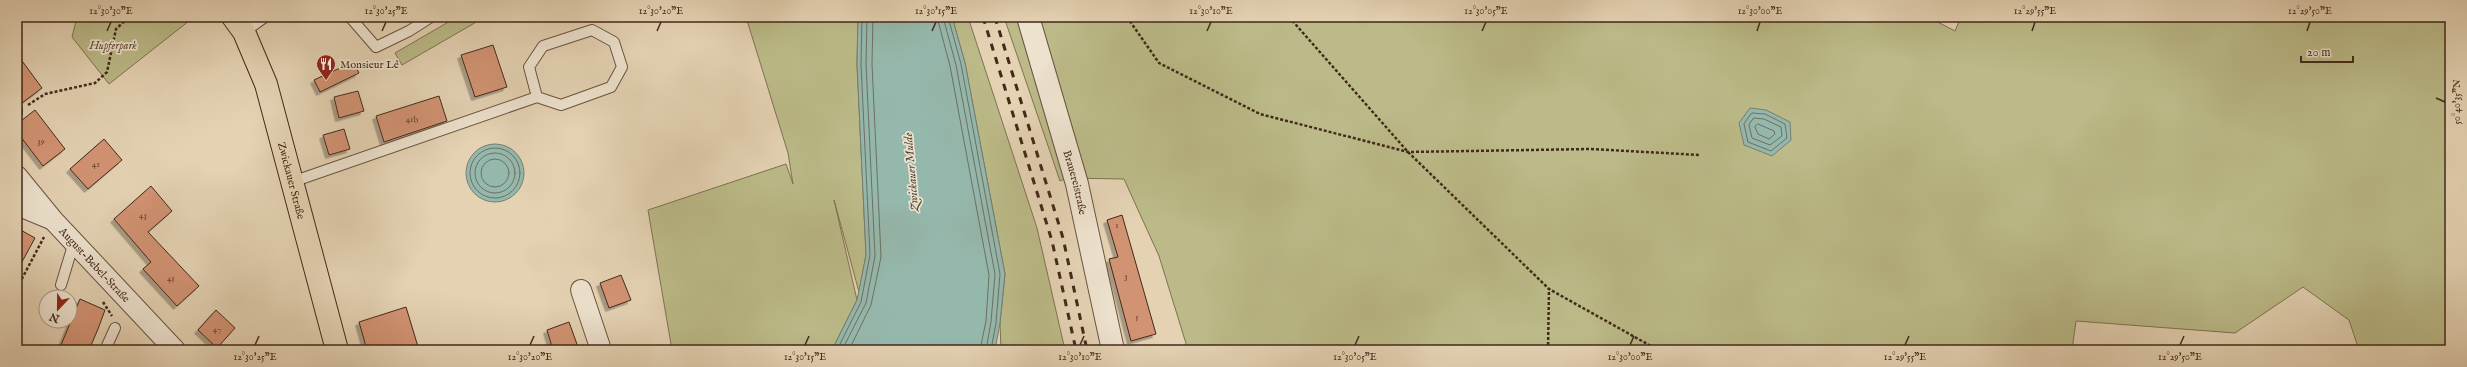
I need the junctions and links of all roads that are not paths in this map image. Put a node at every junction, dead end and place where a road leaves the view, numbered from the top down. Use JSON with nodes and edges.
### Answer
{"nodes":[{"id":1,"x":265,"y":17,"type":"edge"},
{"id":2,"x":350,"y":17,"type":"edge"},
{"id":3,"x":431,"y":17,"type":"edge"},
{"id":4,"x":1028,"y":17,"type":"edge"},
{"id":5,"x":238,"y":25,"type":"edge"},
{"id":6,"x":537,"y":97,"type":"junction"},
{"id":7,"x":17,"y":176,"type":"edge"},
{"id":8,"x":292,"y":182,"type":"junction"},
{"id":9,"x":17,"y":205,"type":"edge"},
{"id":10,"x":53,"y":220,"type":"junction"},
{"id":11,"x":74,"y":242,"type":"junction"},
{"id":12,"x":61,"y":285,"type":"dead end"},
{"id":13,"x":581,"y":290,"type":"dead end"},
{"id":14,"x":115,"y":328,"type":"dead end"},
{"id":15,"x":105,"y":350,"type":"edge"},
{"id":16,"x":175,"y":350,"type":"edge"},
{"id":17,"x":337,"y":350,"type":"edge"},
{"id":18,"x":601,"y":350,"type":"edge"},
{"id":19,"x":1113,"y":350,"type":"edge"}],
"edges":[{"from":1,"to":5,"type":"lane"},
{"from":2,"to":3,"type":"lane"},
{"from":4,"to":19,"type":"street","name":"Brauereistraße"},
{"from":5,"to":8,"type":"main road","name":"Zwickauer Straße"},
{"from":6,"to":6,"type":"lane"},
{"from":6,"to":8,"type":"lane"},
{"from":7,"to":10,"type":"street","name":"August-Bebel-Straße"},
{"from":8,"to":17,"type":"main road","name":"Zwickauer Straße"},
{"from":9,"to":10,"type":"street"},
{"from":10,"to":11,"type":"street","name":"August-Bebel-Straße"},
{"from":11,"to":12,"type":"lane"},
{"from":11,"to":16,"type":"street","name":"August-Bebel-Straße"},
{"from":13,"to":18,"type":"street"},
{"from":14,"to":15,"type":"lane"}]}
